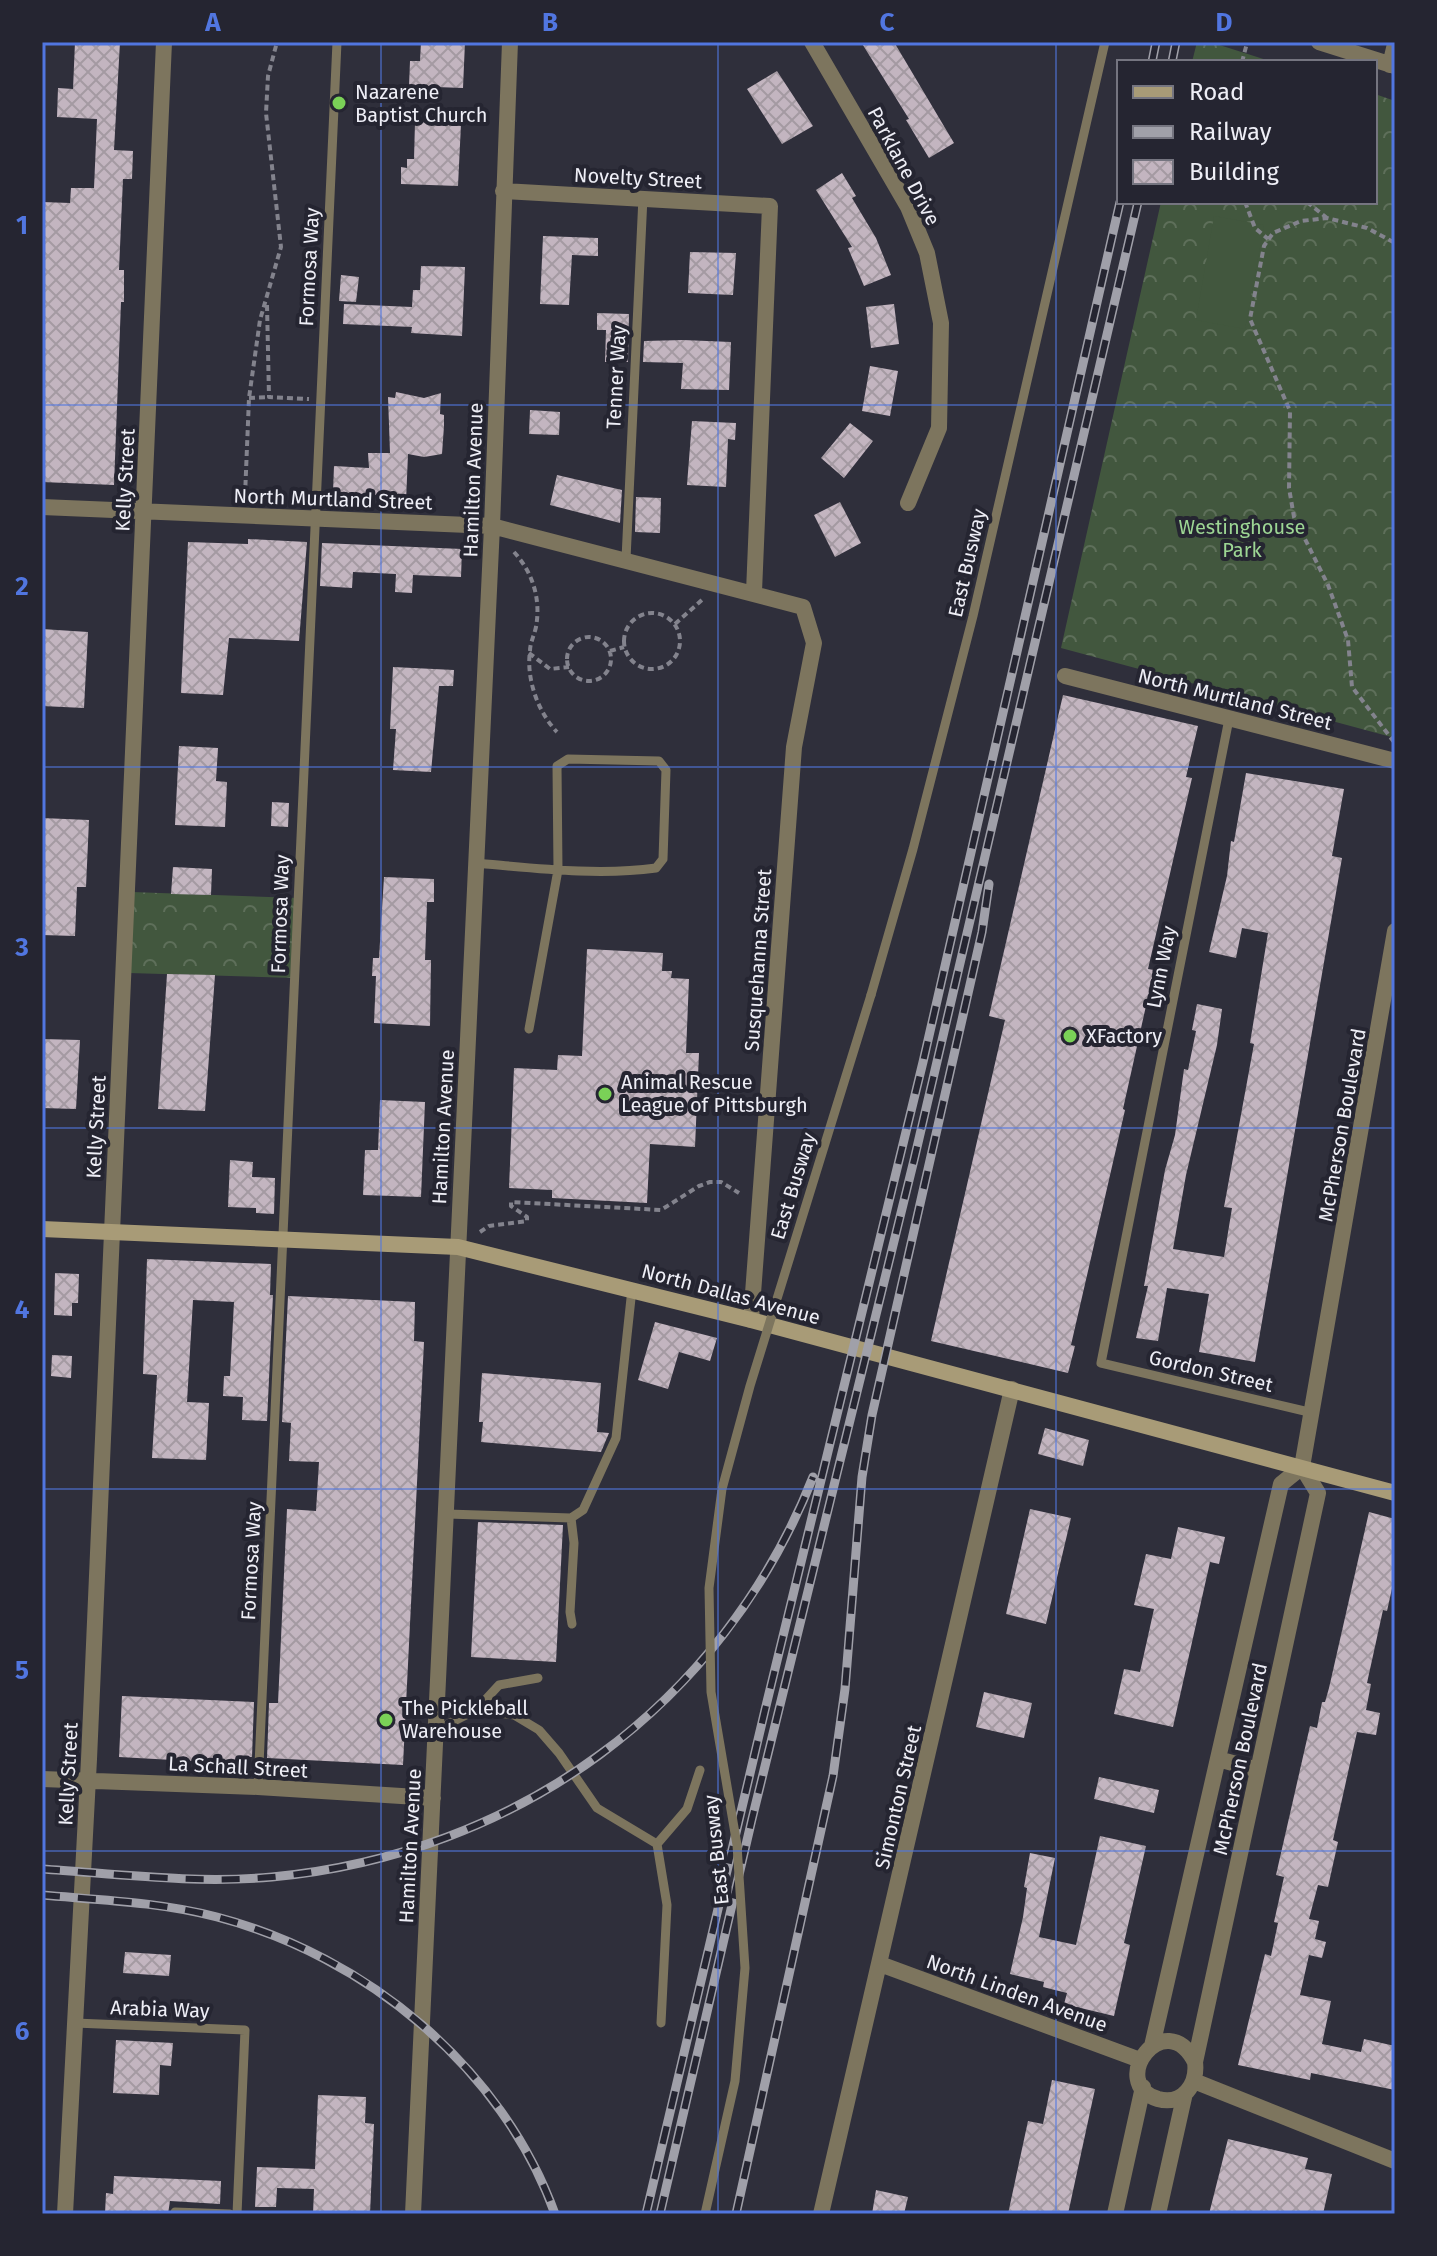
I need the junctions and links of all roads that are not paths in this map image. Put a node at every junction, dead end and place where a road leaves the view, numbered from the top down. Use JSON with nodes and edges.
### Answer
{"nodes":[{"id":1,"x":164,"y":42,"type":"edge"},
{"id":2,"x":337,"y":42,"type":"edge"},
{"id":3,"x":510,"y":42,"type":"edge"},
{"id":4,"x":812,"y":42,"type":"edge"},
{"id":5,"x":1105,"y":42,"type":"edge"},
{"id":6,"x":1319,"y":42,"type":"edge"},
{"id":7,"x":1395,"y":44,"type":"edge"},
{"id":8,"x":1374,"y":60,"type":"edge"},
{"id":9,"x":1392,"y":66,"type":"edge"},
{"id":10,"x":503,"y":191,"type":"junction"},
{"id":11,"x":643,"y":197,"type":"junction"},
{"id":12,"x":908,"y":503,"type":"dead end"},
{"id":13,"x":42,"y":507,"type":"edge"},
{"id":14,"x":144,"y":512,"type":"junction"},
{"id":15,"x":316,"y":518,"type":"junction"},
{"id":16,"x":492,"y":526,"type":"junction"},
{"id":17,"x":626,"y":559,"type":"junction"},
{"id":18,"x":754,"y":592,"type":"junction"},
{"id":19,"x":803,"y":607,"type":"joint"},
{"id":20,"x":1065,"y":676,"type":"dead end"},
{"id":21,"x":1229,"y":719,"type":"junction"},
{"id":22,"x":1395,"y":761,"type":"edge"},
{"id":23,"x":475,"y":863,"type":"junction"},
{"id":24,"x":558,"y":870,"type":"junction"},
{"id":25,"x":1395,"y":931,"type":"edge"},
{"id":26,"x":529,"y":1029,"type":"dead end"},
{"id":27,"x":42,"y":1229,"type":"edge"},
{"id":28,"x":111,"y":1233,"type":"junction"},
{"id":29,"x":284,"y":1239,"type":"junction"},
{"id":30,"x":458,"y":1247,"type":"junction"},
{"id":31,"x":632,"y":1289,"type":"junction"},
{"id":32,"x":751,"y":1320,"type":"junction"},
{"id":33,"x":1101,"y":1363,"type":"joint"},
{"id":34,"x":1012,"y":1389,"type":"junction"},
{"id":35,"x":1313,"y":1413,"type":"junction"},
{"id":36,"x":1302,"y":1467,"type":"junction"},
{"id":37,"x":1395,"y":1493,"type":"edge"},
{"id":38,"x":447,"y":1514,"type":"junction"},
{"id":39,"x":571,"y":1518,"type":"junction"},
{"id":40,"x":572,"y":1624,"type":"dead end"},
{"id":41,"x":538,"y":1678,"type":"dead end"},
{"id":42,"x":476,"y":1710,"type":"junction"},
{"id":43,"x":436,"y":1730,"type":"junction"},
{"id":44,"x":1218,"y":1759,"type":"junction"},
{"id":45,"x":700,"y":1770,"type":"dead end"},
{"id":46,"x":1258,"y":1770,"type":"junction"},
{"id":47,"x":42,"y":1779,"type":"edge"},
{"id":48,"x":88,"y":1781,"type":"junction"},
{"id":49,"x":258,"y":1787,"type":"junction"},
{"id":50,"x":433,"y":1798,"type":"junction"},
{"id":51,"x":657,"y":1844,"type":"junction"},
{"id":52,"x":880,"y":1964,"type":"junction"},
{"id":53,"x":75,"y":2023,"type":"junction"},
{"id":54,"x":661,"y":2023,"type":"dead end"},
{"id":55,"x":1152,"y":2046,"type":"junction"},
{"id":56,"x":1140,"y":2060,"type":"junction"},
{"id":57,"x":1195,"y":2062,"type":"junction"},
{"id":58,"x":1143,"y":2087,"type":"junction"},
{"id":59,"x":1190,"y":2087,"type":"junction"},
{"id":60,"x":1395,"y":2161,"type":"edge"},
{"id":61,"x":175,"y":2212,"type":"edge"},
{"id":62,"x":65,"y":2214,"type":"edge"},
{"id":63,"x":230,"y":2214,"type":"edge"},
{"id":64,"x":237,"y":2214,"type":"edge"},
{"id":65,"x":413,"y":2214,"type":"edge"},
{"id":66,"x":705,"y":2214,"type":"edge"},
{"id":67,"x":821,"y":2214,"type":"edge"},
{"id":68,"x":1115,"y":2214,"type":"edge"},
{"id":69,"x":1158,"y":2214,"type":"edge"}],
"edges":[{"from":1,"to":14,"type":"street","name":"Kelly Street"},
{"from":2,"to":15,"type":"lane","name":"Formosa Way"},
{"from":3,"to":10,"type":"street","name":"Hamilton Avenue"},
{"from":4,"to":12,"type":"street","name":"Parklane Drive"},
{"from":5,"to":66,"type":"lane","name":"East Busway","bridge":true},
{"from":6,"to":8,"type":"street"},
{"from":7,"to":9,"type":"street"},
{"from":10,"to":11,"type":"street","name":"Novelty Street"},
{"from":10,"to":16,"type":"street","name":"Hamilton Avenue"},
{"from":11,"to":17,"type":"lane","name":"Tenner Way"},
{"from":11,"to":18,"type":"street","name":"Novelty Street"},
{"from":13,"to":14,"type":"street","name":"North Murtland Street"},
{"from":14,"to":15,"type":"street","name":"North Murtland Street"},
{"from":14,"to":28,"type":"street","name":"Kelly Street"},
{"from":15,"to":16,"type":"street","name":"North Murtland Street"},
{"from":15,"to":29,"type":"lane","name":"Formosa Way"},
{"from":16,"to":17,"type":"street","name":"North Murtland Street"},
{"from":16,"to":23,"type":"street","name":"Hamilton Avenue"},
{"from":17,"to":18,"type":"street","name":"North Murtland Street"},
{"from":18,"to":19,"type":"street","name":"North Murtland Street"},
{"from":19,"to":32,"type":"street","name":"Susquehanna Street"},
{"from":20,"to":21,"type":"street","name":"North Murtland Street"},
{"from":21,"to":22,"type":"street","name":"North Murtland Street"},
{"from":21,"to":33,"type":"lane","name":"Lynn Way"},
{"from":23,"to":24,"type":"lane"},
{"from":23,"to":30,"type":"street","name":"Hamilton Avenue"},
{"from":24,"to":24,"type":"lane"},
{"from":24,"to":26,"type":"lane"},
{"from":25,"to":35,"type":"street","name":"McPherson Boulevard"},
{"from":27,"to":28,"type":"main road","name":"North Dallas Avenue"},
{"from":28,"to":29,"type":"main road","name":"North Dallas Avenue"},
{"from":28,"to":48,"type":"street","name":"Kelly Street"},
{"from":29,"to":30,"type":"main road","name":"North Dallas Avenue"},
{"from":29,"to":49,"type":"lane","name":"Formosa Way"},
{"from":30,"to":31,"type":"main road","name":"North Dallas Avenue"},
{"from":30,"to":38,"type":"street","name":"Hamilton Avenue"},
{"from":31,"to":32,"type":"main road","name":"North Dallas Avenue"},
{"from":31,"to":39,"type":"lane"},
{"from":32,"to":34,"type":"main road","name":"North Dallas Avenue"},
{"from":33,"to":35,"type":"lane","name":"Gordon Street"},
{"from":34,"to":36,"type":"main road","name":"North Dallas Avenue"},
{"from":34,"to":52,"type":"street","name":"Simonton Street"},
{"from":35,"to":36,"type":"street","name":"McPherson Boulevard"},
{"from":36,"to":37,"type":"main road","name":"North Dallas Avenue"},
{"from":36,"to":44,"type":"street","name":"McPherson Boulevard"},
{"from":36,"to":46,"type":"street","name":"McPherson Boulevard"},
{"from":38,"to":39,"type":"lane"},
{"from":38,"to":43,"type":"street","name":"Hamilton Avenue"},
{"from":39,"to":40,"type":"lane"},
{"from":41,"to":42,"type":"lane"},
{"from":42,"to":43,"type":"lane"},
{"from":42,"to":51,"type":"lane"},
{"from":43,"to":50,"type":"street","name":"Hamilton Avenue"},
{"from":44,"to":46,"type":"street"},
{"from":44,"to":55,"type":"street","name":"McPherson Boulevard"},
{"from":45,"to":51,"type":"lane"},
{"from":46,"to":57,"type":"street","name":"McPherson Boulevard"},
{"from":47,"to":48,"type":"street","name":"La Schall Street"},
{"from":48,"to":49,"type":"street","name":"La Schall Street"},
{"from":48,"to":53,"type":"street","name":"Kelly Street"},
{"from":49,"to":50,"type":"street","name":"La Schall Street"},
{"from":50,"to":65,"type":"street","name":"Hamilton Avenue"},
{"from":51,"to":54,"type":"lane"},
{"from":52,"to":56,"type":"street","name":"North Linden Avenue"},
{"from":52,"to":67,"type":"street","name":"Simonton Street"},
{"from":53,"to":62,"type":"street","name":"Kelly Street"},
{"from":53,"to":64,"type":"lane","name":"Arabia Way"},
{"from":55,"to":56,"type":"street"},
{"from":55,"to":57,"type":"street"},
{"from":56,"to":58,"type":"street"},
{"from":57,"to":59,"type":"street"},
{"from":58,"to":59,"type":"street"},
{"from":58,"to":68,"type":"street"},
{"from":59,"to":60,"type":"street"},
{"from":59,"to":69,"type":"street"},
{"from":61,"to":63,"type":"lane"}]}
